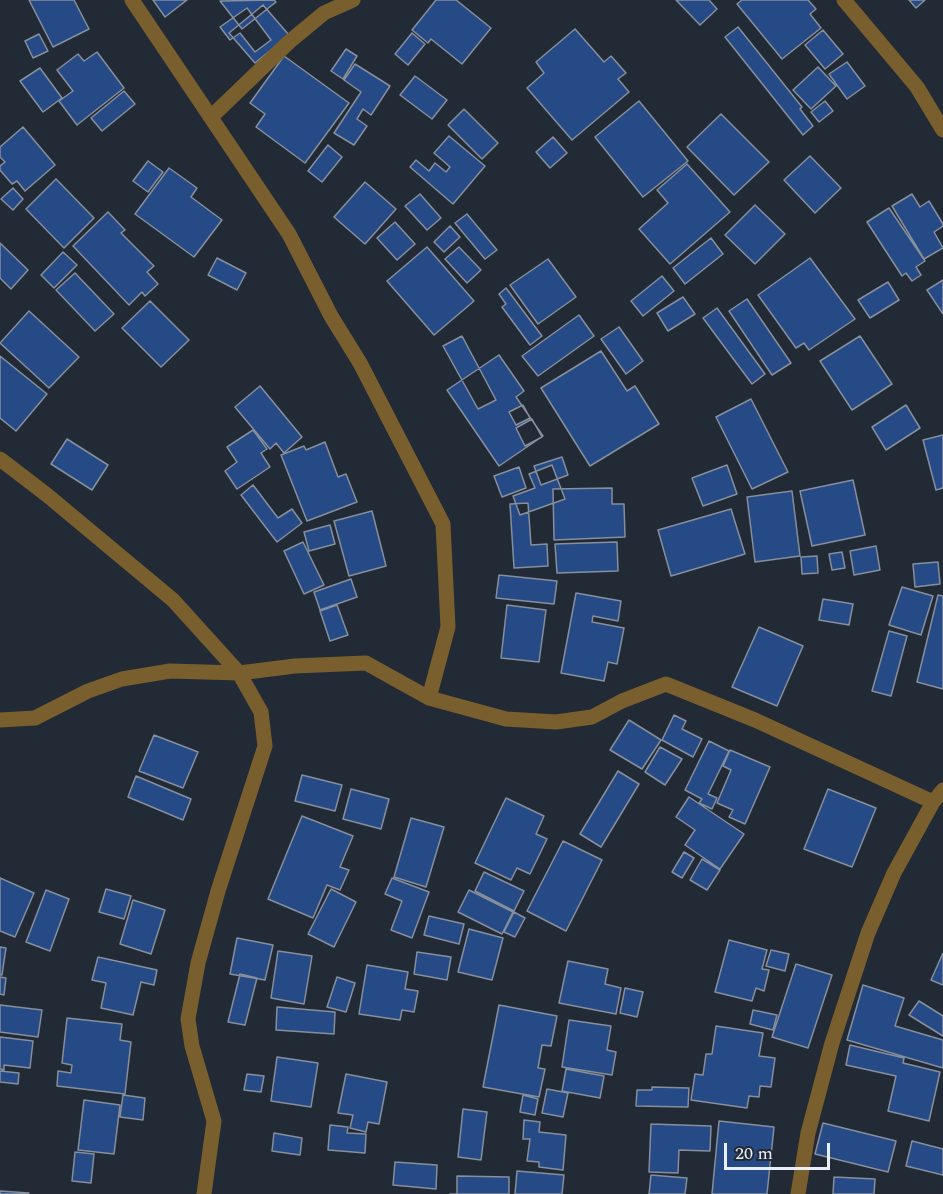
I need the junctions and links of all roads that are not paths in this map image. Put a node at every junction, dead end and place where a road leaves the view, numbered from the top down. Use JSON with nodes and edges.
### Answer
{"nodes":[{"id":1,"x":132,"y":0,"type":"edge"},
{"id":2,"x":353,"y":0,"type":"edge"},
{"id":3,"x":844,"y":0,"type":"edge"},
{"id":4,"x":211,"y":117,"type":"junction"},
{"id":5,"x":943,"y":130,"type":"edge"},
{"id":6,"x":0,"y":459,"type":"edge"},
{"id":7,"x":239,"y":673,"type":"junction"},
{"id":8,"x":429,"y":699,"type":"junction"},
{"id":9,"x":0,"y":720,"type":"edge"},
{"id":10,"x":938,"y":796,"type":"edge"},
{"id":11,"x":204,"y":1194,"type":"edge"},
{"id":12,"x":798,"y":1194,"type":"edge"}],
"edges":[{"from":1,"to":4,"type":"street"},
{"from":2,"to":4,"type":"street"},
{"from":3,"to":5,"type":"street"},
{"from":4,"to":8,"type":"street"},
{"from":6,"to":7,"type":"street"},
{"from":7,"to":8,"type":"street"},
{"from":7,"to":9,"type":"street"},
{"from":7,"to":11,"type":"street"},
{"from":8,"to":10,"type":"street"},
{"from":10,"to":12,"type":"street"}]}
